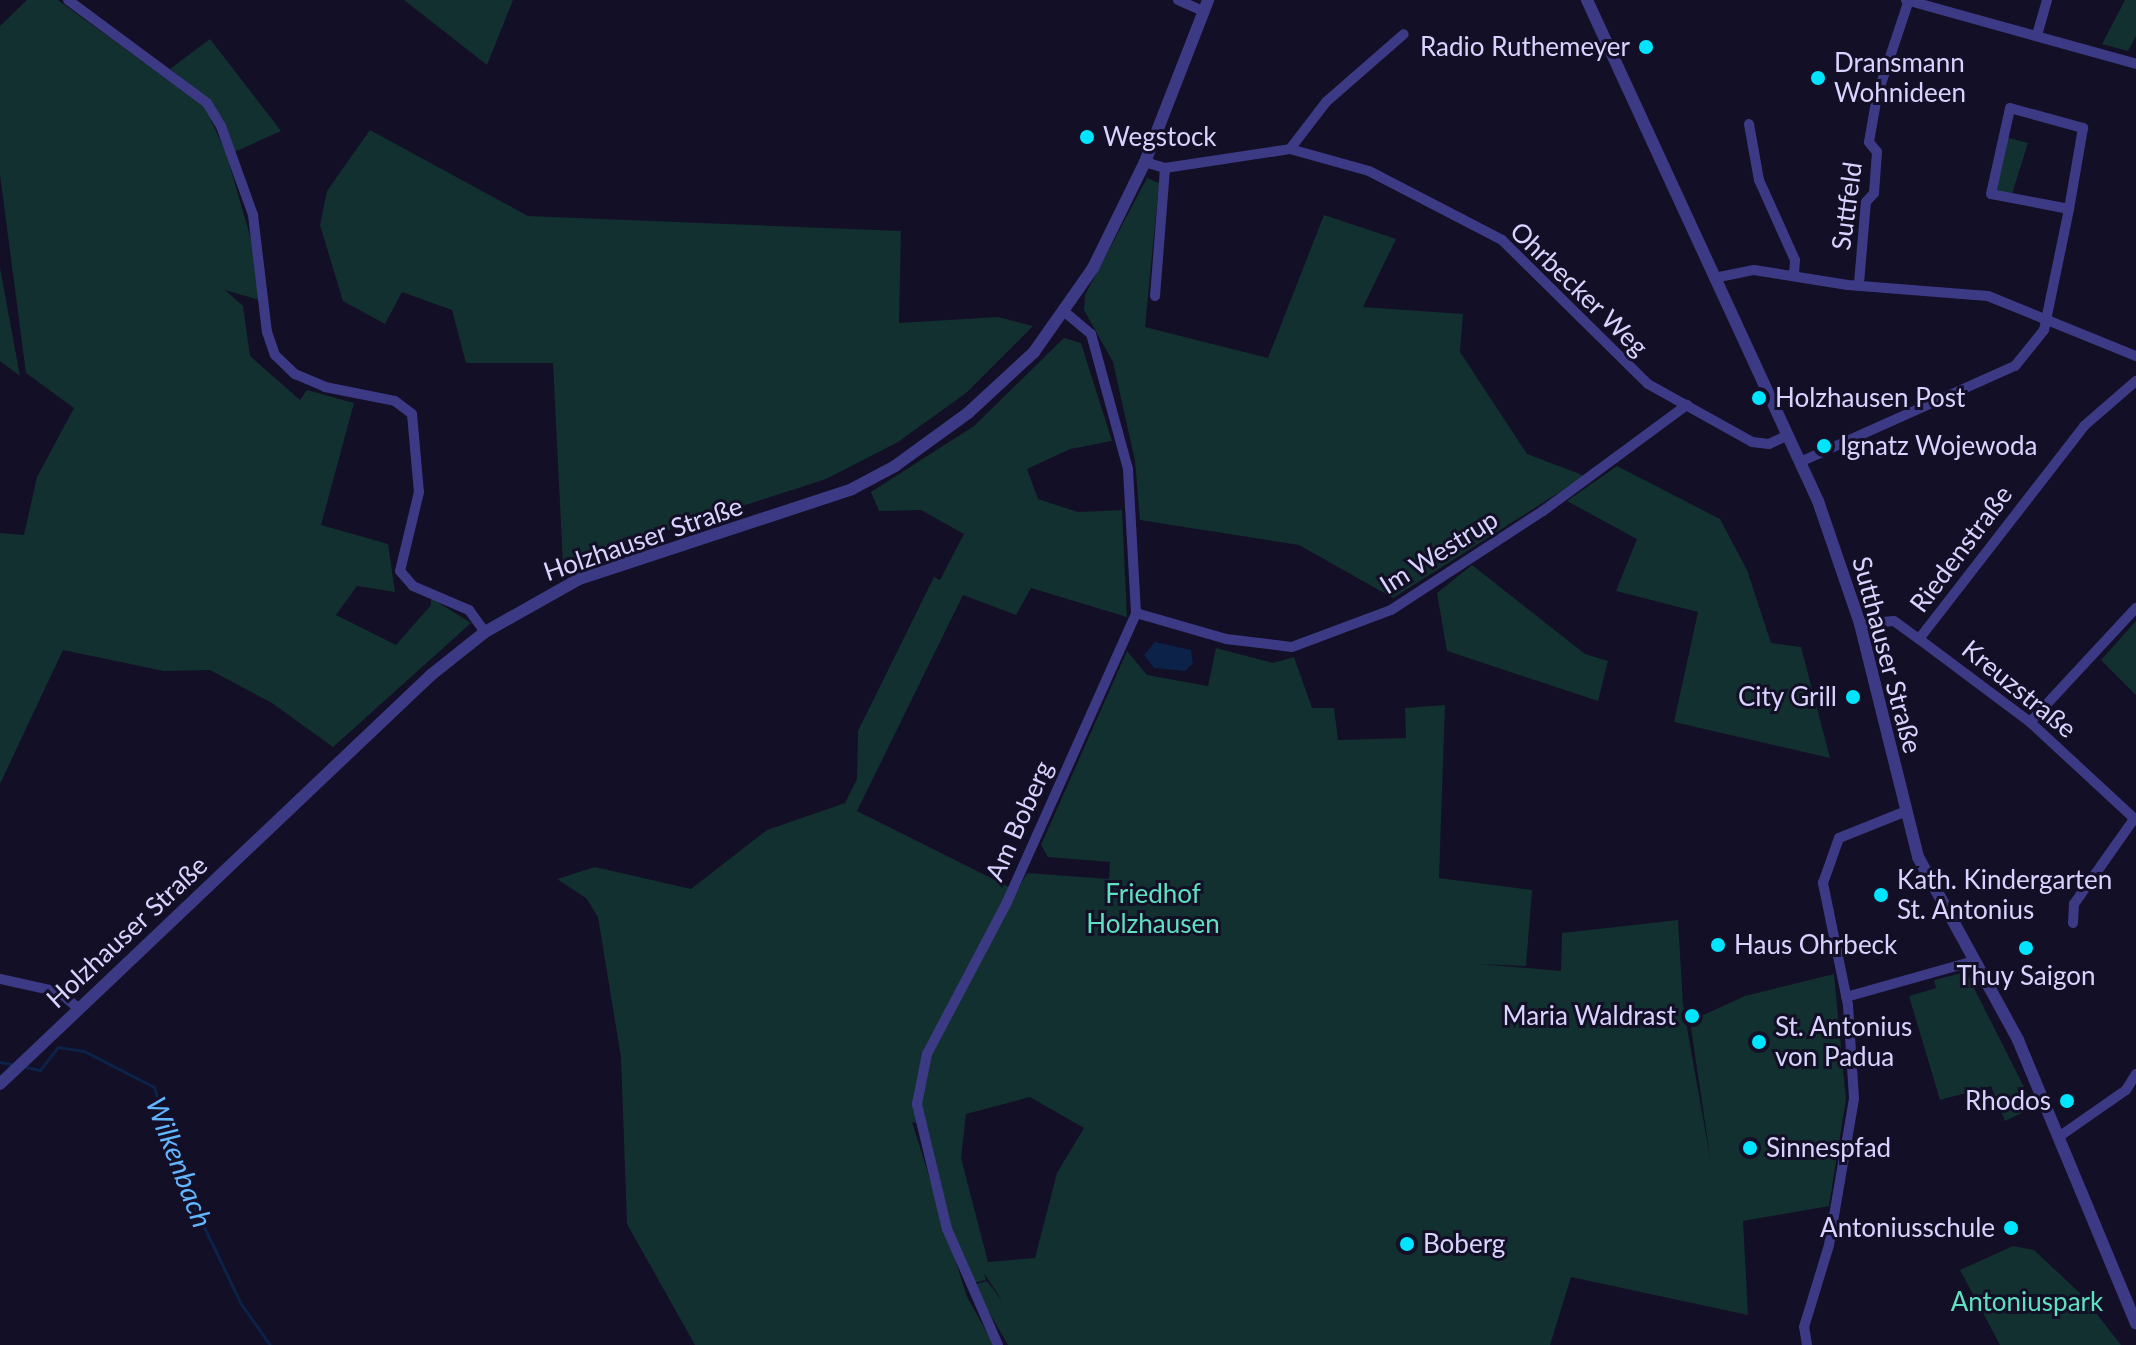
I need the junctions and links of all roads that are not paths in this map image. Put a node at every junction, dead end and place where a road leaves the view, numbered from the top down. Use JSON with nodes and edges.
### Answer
{"nodes":[{"id":1,"x":68,"y":0,"type":"edge"},
{"id":2,"x":1178,"y":0,"type":"edge"},
{"id":3,"x":1587,"y":0,"type":"edge"},
{"id":4,"x":1908,"y":0,"type":"edge"},
{"id":5,"x":2047,"y":0,"type":"edge"},
{"id":6,"x":1206,"y":6,"type":"edge"},
{"id":7,"x":1404,"y":34,"type":"dead end"},
{"id":8,"x":2037,"y":35,"type":"junction"},
{"id":9,"x":2136,"y":64,"type":"edge"},
{"id":10,"x":1749,"y":124,"type":"dead end"},
{"id":11,"x":1290,"y":149,"type":"junction"},
{"id":12,"x":1143,"y":167,"type":"junction"},
{"id":13,"x":1165,"y":168,"type":"junction"},
{"id":14,"x":2069,"y":209,"type":"junction"},
{"id":15,"x":1794,"y":274,"type":"junction"},
{"id":16,"x":1714,"y":278,"type":"junction"},
{"id":17,"x":1859,"y":283,"type":"junction"},
{"id":18,"x":1155,"y":296,"type":"dead end"},
{"id":19,"x":1065,"y":312,"type":"junction"},
{"id":20,"x":2047,"y":322,"type":"junction"},
{"id":21,"x":2136,"y":356,"type":"edge"},
{"id":22,"x":2136,"y":381,"type":"edge"},
{"id":23,"x":1687,"y":405,"type":"junction"},
{"id":24,"x":1788,"y":435,"type":"junction"},
{"id":25,"x":1800,"y":462,"type":"junction"},
{"id":26,"x":2136,"y":608,"type":"edge"},
{"id":27,"x":1136,"y":613,"type":"junction"},
{"id":28,"x":1860,"y":624,"type":"junction"},
{"id":29,"x":485,"y":632,"type":"junction"},
{"id":30,"x":1919,"y":639,"type":"junction"},
{"id":31,"x":2030,"y":722,"type":"junction"},
{"id":32,"x":1904,"y":812,"type":"junction"},
{"id":33,"x":2135,"y":819,"type":"edge"},
{"id":34,"x":2073,"y":923,"type":"dead end"},
{"id":35,"x":1974,"y":961,"type":"junction"},
{"id":36,"x":0,"y":979,"type":"edge"},
{"id":37,"x":1846,"y":997,"type":"junction"},
{"id":38,"x":78,"y":1008,"type":"junction"},
{"id":39,"x":2136,"y":1074,"type":"edge"},
{"id":40,"x":4,"y":1080,"type":"edge"},
{"id":41,"x":2126,"y":1090,"type":"junction"},
{"id":42,"x":2136,"y":1099,"type":"edge"},
{"id":43,"x":2060,"y":1136,"type":"junction"},
{"id":44,"x":2136,"y":1323,"type":"edge"},
{"id":45,"x":998,"y":1345,"type":"edge"},
{"id":46,"x":1807,"y":1345,"type":"edge"}],
"edges":[{"from":1,"to":29,"type":"street"},
{"from":2,"to":6,"type":"street"},
{"from":3,"to":16,"type":"street","name":"Sutthauser Straße"},
{"from":4,"to":8,"type":"street"},
{"from":4,"to":17,"type":"street","name":"Suttfeld"},
{"from":5,"to":8,"type":"street"},
{"from":6,"to":12,"type":"street","name":"Holzhauser Straße"},
{"from":7,"to":11,"type":"street"},
{"from":8,"to":9,"type":"street"},
{"from":10,"to":15,"type":"street"},
{"from":11,"to":13,"type":"street","name":"Ohrbecker Weg"},
{"from":11,"to":23,"type":"street","name":"Ohrbecker Weg"},
{"from":12,"to":13,"type":"street","name":"Ohrbecker Weg"},
{"from":12,"to":19,"type":"street","name":"Holzhauser Straße"},
{"from":13,"to":18,"type":"street"},
{"from":14,"to":14,"type":"street"},
{"from":14,"to":20,"type":"street"},
{"from":15,"to":16,"type":"street"},
{"from":15,"to":17,"type":"street"},
{"from":16,"to":24,"type":"street","name":"Sutthauser Straße"},
{"from":17,"to":20,"type":"street"},
{"from":19,"to":27,"type":"street","name":"Am Boberg"},
{"from":19,"to":29,"type":"street","name":"Holzhauser Straße"},
{"from":20,"to":21,"type":"street"},
{"from":20,"to":25,"type":"street"},
{"from":22,"to":30,"type":"street","name":"Riedenstraße"},
{"from":23,"to":24,"type":"street","name":"Ohrbecker Weg"},
{"from":23,"to":27,"type":"street","name":"Im Westrup"},
{"from":24,"to":25,"type":"street","name":"Sutthauser Straße"},
{"from":25,"to":28,"type":"street","name":"Sutthauser Straße"},
{"from":26,"to":31,"type":"street"},
{"from":27,"to":45,"type":"street","name":"Am Boberg"},
{"from":28,"to":30,"type":"street","name":"Kreuzstraße"},
{"from":28,"to":32,"type":"street","name":"Sutthauser Straße"},
{"from":29,"to":38,"type":"street","name":"Holzhauser Straße"},
{"from":30,"to":31,"type":"street","name":"Kreuzstraße"},
{"from":31,"to":33,"type":"street","name":"Kreuzstraße"},
{"from":32,"to":35,"type":"street","name":"Sutthauser Straße"},
{"from":32,"to":37,"type":"street"},
{"from":33,"to":34,"type":"street"},
{"from":35,"to":37,"type":"street"},
{"from":35,"to":43,"type":"street","name":"Sutthauser Straße"},
{"from":36,"to":38,"type":"street"},
{"from":37,"to":46,"type":"street"},
{"from":38,"to":40,"type":"street","name":"Holzhauser Straße"},
{"from":39,"to":41,"type":"street"},
{"from":41,"to":42,"type":"street"},
{"from":41,"to":43,"type":"street"},
{"from":43,"to":44,"type":"street","name":"Sutthauser Straße"}]}
